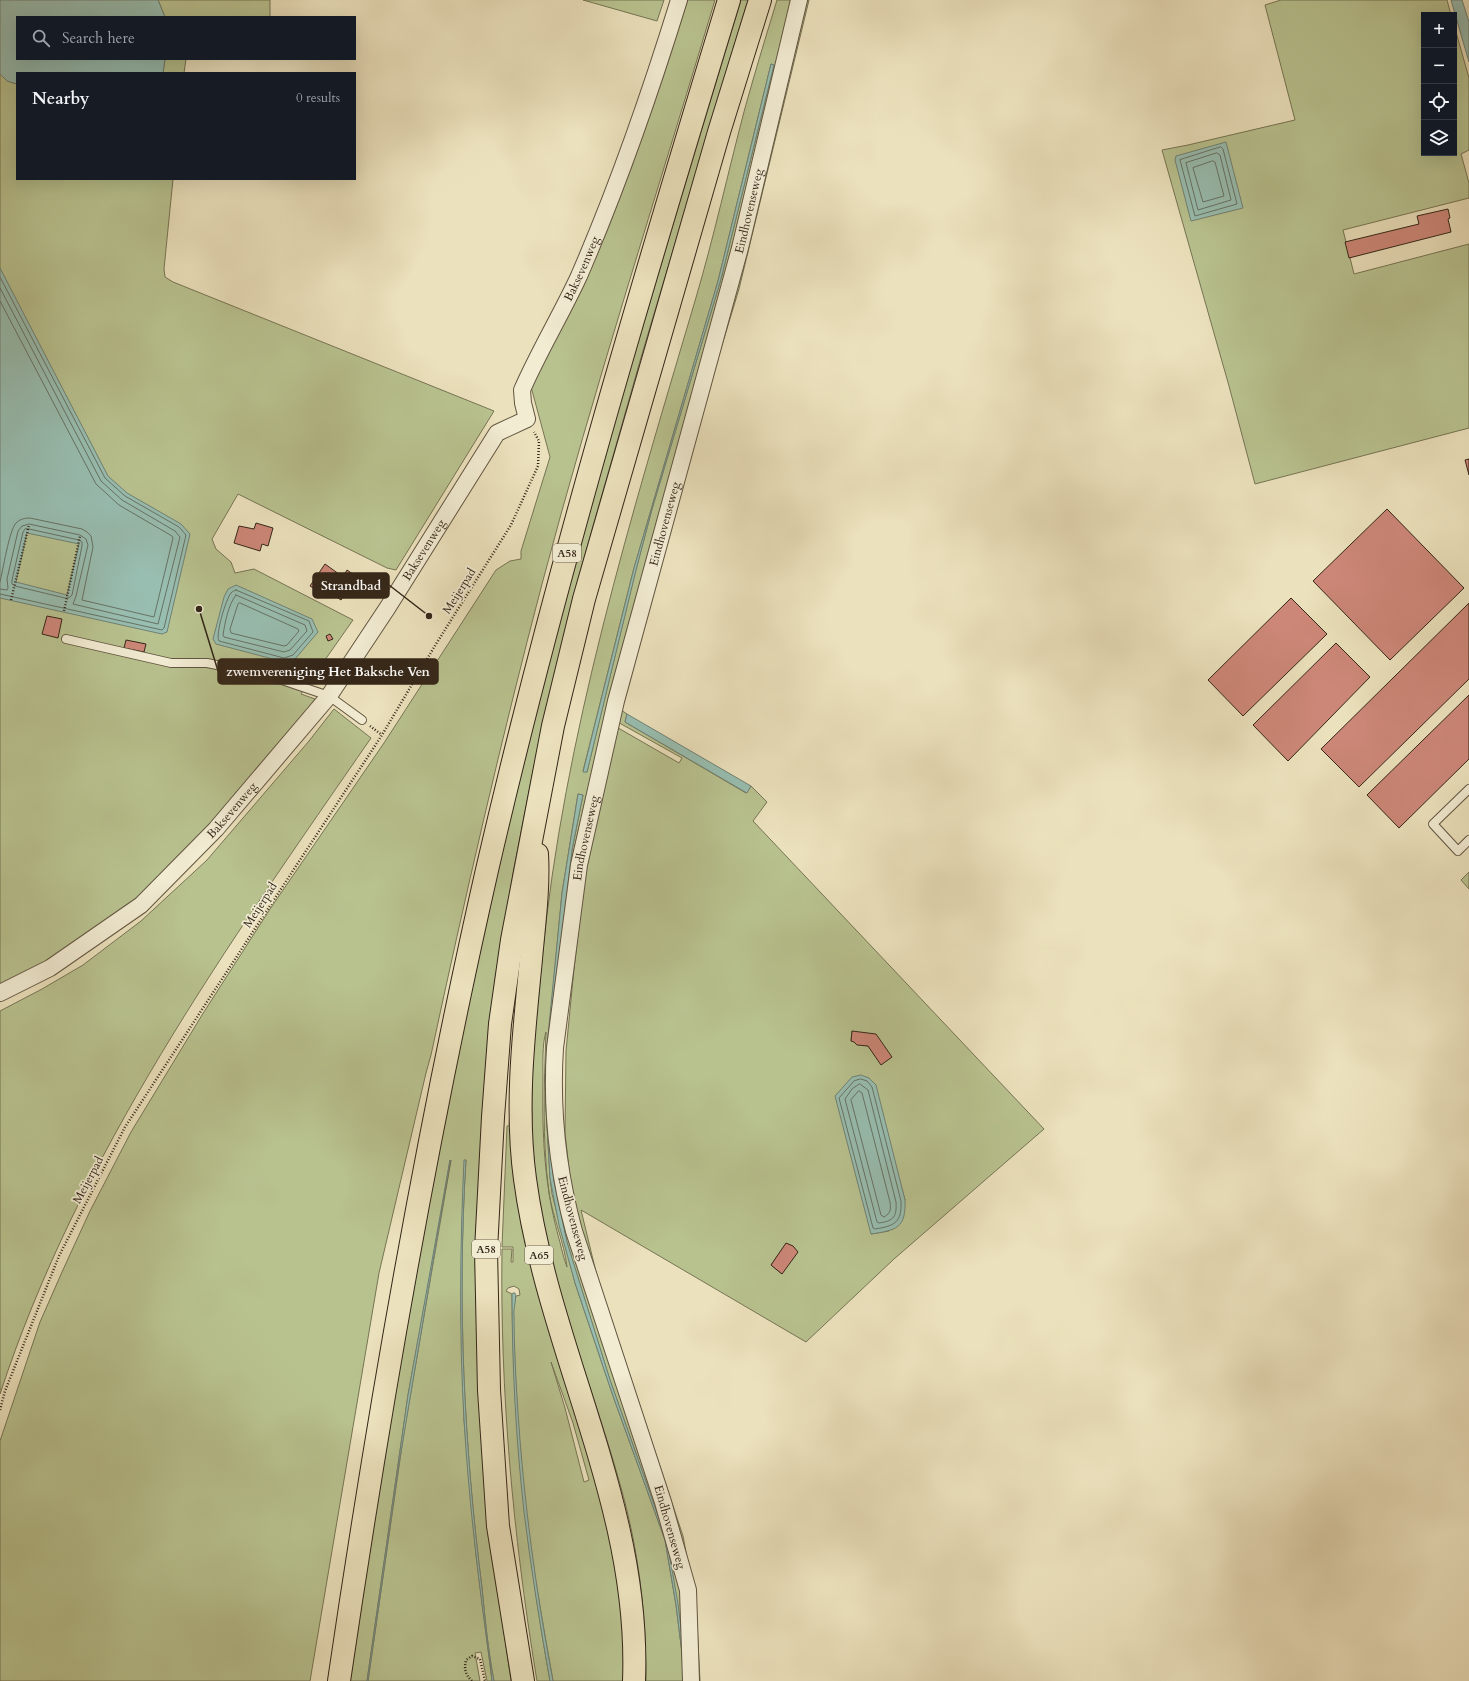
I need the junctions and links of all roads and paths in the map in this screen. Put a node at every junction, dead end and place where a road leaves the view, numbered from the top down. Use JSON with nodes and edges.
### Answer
{"nodes":[{"id":1,"x":679,"y":0,"type":"edge"},
{"id":2,"x":729,"y":0,"type":"edge"},
{"id":3,"x":760,"y":0,"type":"edge"},
{"id":4,"x":800,"y":0,"type":"edge"},
{"id":5,"x":527,"y":419,"type":"junction"},
{"id":6,"x":29,"y":525,"type":"dead end"},
{"id":7,"x":80,"y":536,"type":"dead end"},
{"id":8,"x":11,"y":600,"type":"dead end"},
{"id":9,"x":64,"y":611,"type":"dead end"},
{"id":10,"x":66,"y":639,"type":"dead end"},
{"id":11,"x":329,"y":696,"type":"junction"},
{"id":12,"x":362,"y":720,"type":"dead end"},
{"id":13,"x":1469,"y":789,"type":"edge"},
{"id":14,"x":534,"y":819,"type":"junction"},
{"id":15,"x":1469,"y":840,"type":"edge"},
{"id":16,"x":0,"y":993,"type":"edge"},
{"id":17,"x":0,"y":1410,"type":"edge"},
{"id":18,"x":348,"y":1625,"type":"junction"},
{"id":19,"x":330,"y":1681,"type":"edge"},
{"id":20,"x":339,"y":1681,"type":"edge"},
{"id":21,"x":472,"y":1681,"type":"edge"},
{"id":22,"x":485,"y":1681,"type":"edge"},
{"id":23,"x":523,"y":1681,"type":"edge"},
{"id":24,"x":634,"y":1681,"type":"edge"},
{"id":25,"x":690,"y":1681,"type":"edge"}],
"edges":[{"from":1,"to":5,"type":"street","name":"Baksevenweg"},
{"from":2,"to":18,"type":"highway","number":"A58"},
{"from":3,"to":14,"type":"highway","number":"A58"},
{"from":4,"to":25,"type":"street","name":"Eindhovenseweg"},
{"from":5,"to":11,"type":"street","name":"Baksevenweg"},
{"from":5,"to":17,"type":"path","name":"Meijerpad"},
{"from":6,"to":8,"type":"path"},
{"from":7,"to":9,"type":"path"},
{"from":10,"to":11,"type":"lane"},
{"from":11,"to":12,"type":"lane"},
{"from":11,"to":16,"type":"street","name":"Baksevenweg"},
{"from":13,"to":15,"type":"lane"},
{"from":14,"to":23,"type":"highway","number":"A58"},
{"from":14,"to":24,"type":"highway","number":"A65"},
{"from":18,"to":19,"type":"highway","number":"A58"},
{"from":18,"to":20,"type":"highway","number":"A58"},
{"from":21,"to":22,"type":"path"}]}
